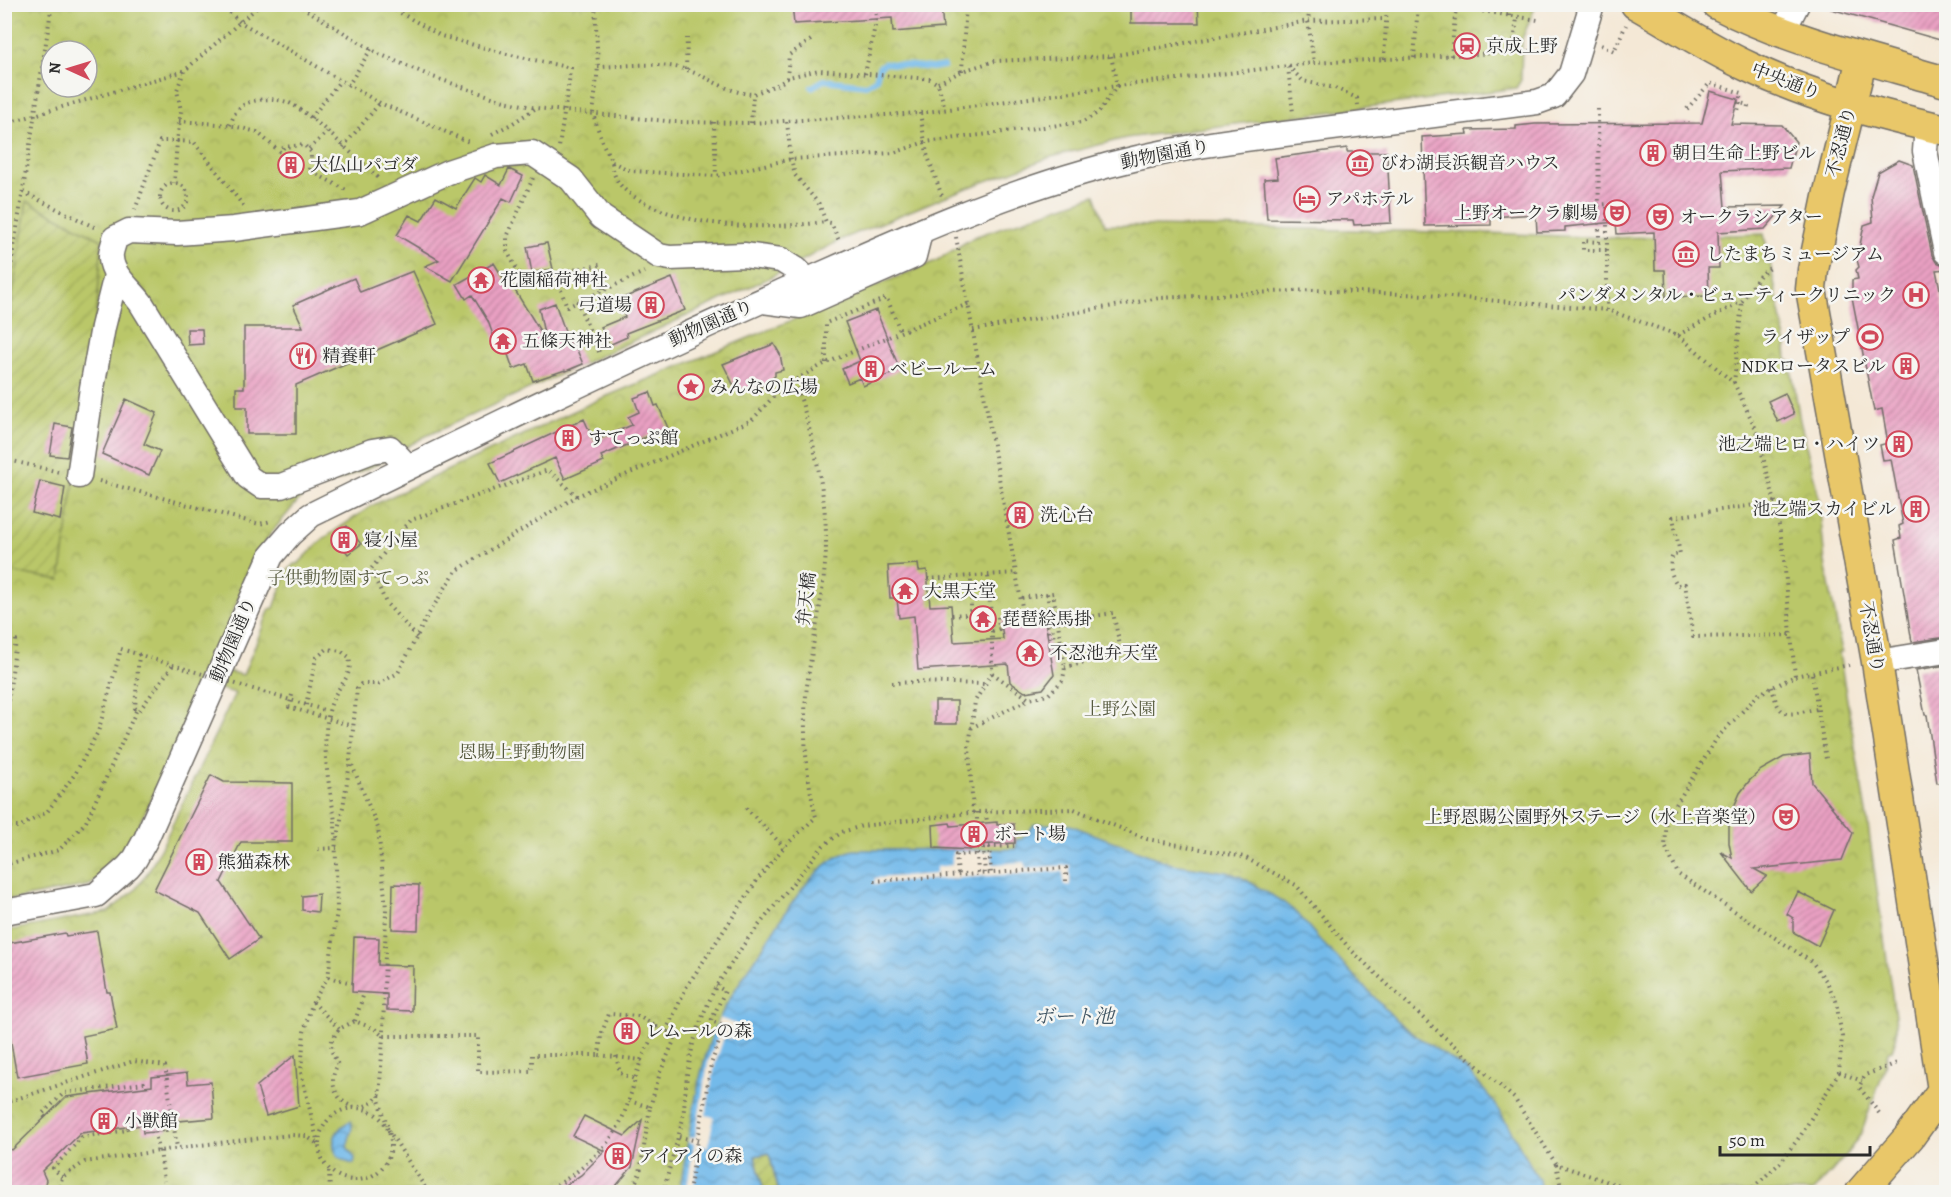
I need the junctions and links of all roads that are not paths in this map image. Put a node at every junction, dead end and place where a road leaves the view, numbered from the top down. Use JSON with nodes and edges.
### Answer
{"nodes":[{"id":1,"x":1592,"y":4,"type":"edge"},
{"id":2,"x":1718,"y":4,"type":"edge"},
{"id":3,"x":1797,"y":4,"type":"edge"},
{"id":4,"x":1632,"y":14,"type":"edge"},
{"id":5,"x":1782,"y":33,"type":"junction"},
{"id":6,"x":1862,"y":58,"type":"junction"},
{"id":7,"x":1947,"y":82,"type":"edge"},
{"id":8,"x":1850,"y":105,"type":"junction"},
{"id":9,"x":1937,"y":128,"type":"edge"},
{"id":10,"x":920,"y":232,"type":"junction"},
{"id":11,"x":1947,"y":252,"type":"edge"},
{"id":12,"x":116,"y":274,"type":"junction"},
{"id":13,"x":807,"y":280,"type":"junction"},
{"id":14,"x":761,"y":301,"type":"junction"},
{"id":15,"x":408,"y":467,"type":"junction"},
{"id":16,"x":79,"y":476,"type":"road end"},
{"id":17,"x":1947,"y":651,"type":"edge"},
{"id":18,"x":1863,"y":664,"type":"junction"},
{"id":19,"x":4,"y":912,"type":"edge"},
{"id":20,"x":1945,"y":1096,"type":"edge"},
{"id":21,"x":1861,"y":1192,"type":"edge"}],
"edges":[{"from":1,"to":10,"type":"street","name":"動物園通り"},
{"from":2,"to":5,"type":"main road"},
{"from":3,"to":5,"type":"street"},
{"from":4,"to":8,"type":"main road","name":"中央通り"},
{"from":5,"to":6,"type":"main road"},
{"from":6,"to":7,"type":"main road"},
{"from":6,"to":8,"type":"main road","name":"不忍通り"},
{"from":8,"to":9,"type":"main road","name":"中央通り"},
{"from":8,"to":18,"type":"main road","name":"不忍通り"},
{"from":9,"to":11,"type":"street"},
{"from":10,"to":13,"type":"street","name":"動物園通り"},
{"from":10,"to":14,"type":"street"},
{"from":12,"to":13,"type":"street"},
{"from":12,"to":15,"type":"street"},
{"from":12,"to":16,"type":"street"},
{"from":13,"to":14,"type":"street","name":"動物園通り"},
{"from":14,"to":15,"type":"street","name":"動物園通り"},
{"from":15,"to":19,"type":"street","name":"動物園通り"},
{"from":17,"to":18,"type":"street"},
{"from":18,"to":20,"type":"main road","name":"不忍通り"},
{"from":20,"to":21,"type":"main road","name":"不忍通り"}]}
